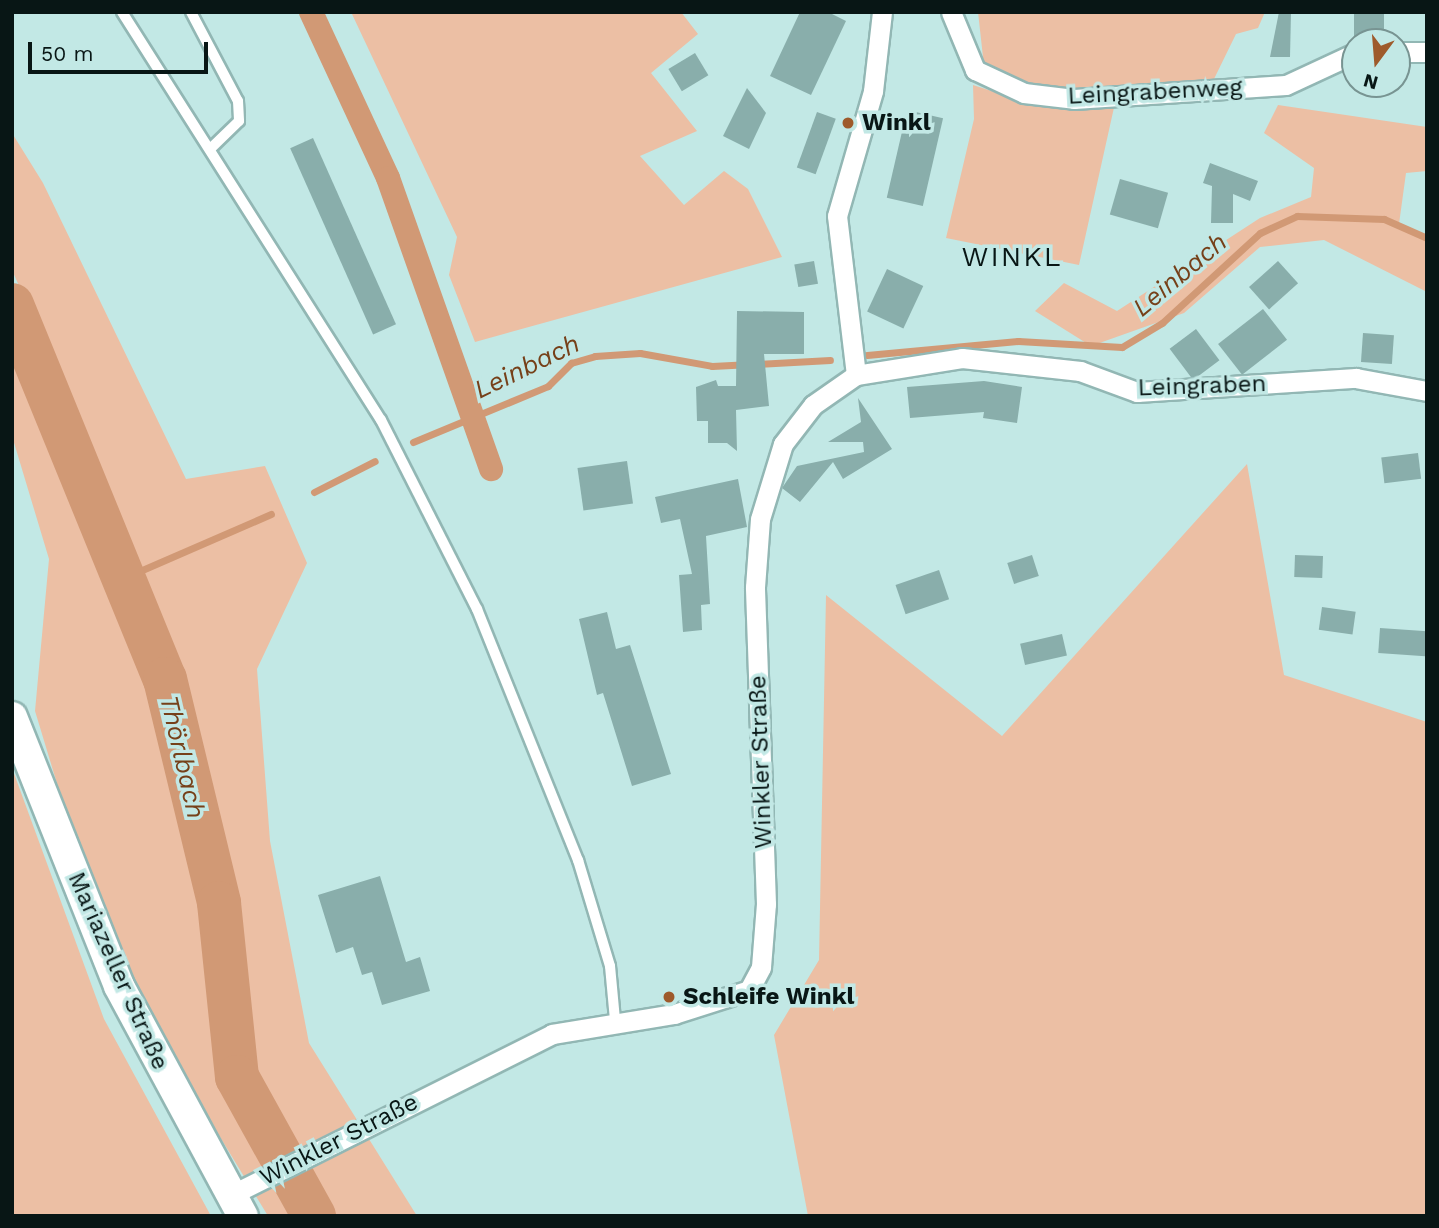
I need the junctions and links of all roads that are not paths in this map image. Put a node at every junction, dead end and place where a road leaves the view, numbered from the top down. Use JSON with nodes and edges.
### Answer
{"nodes":[{"id":1,"x":122,"y":12,"type":"edge"},
{"id":2,"x":191,"y":12,"type":"edge"},
{"id":3,"x":882,"y":12,"type":"edge"},
{"id":4,"x":951,"y":12,"type":"edge"},
{"id":5,"x":1341,"y":59,"type":"edge"},
{"id":6,"x":210,"y":149,"type":"junction"},
{"id":7,"x":856,"y":375,"type":"junction"},
{"id":8,"x":1427,"y":391,"type":"edge"},
{"id":9,"x":12,"y":717,"type":"edge"},
{"id":10,"x":615,"y":1020,"type":"junction"},
{"id":11,"x":239,"y":1200,"type":"edge"}],
"edges":[{"from":1,"to":6,"type":"lane"},
{"from":2,"to":6,"type":"lane"},
{"from":3,"to":7,"type":"street"},
{"from":4,"to":5,"type":"street","name":"Leingrabenweg"},
{"from":6,"to":10,"type":"lane"},
{"from":7,"to":8,"type":"street","name":"Leingraben"},
{"from":7,"to":10,"type":"street","name":"Winkler Straße"},
{"from":9,"to":11,"type":"main road","name":"Mariazeller Straße"},
{"from":10,"to":11,"type":"street","name":"Winkler Straße"}]}
